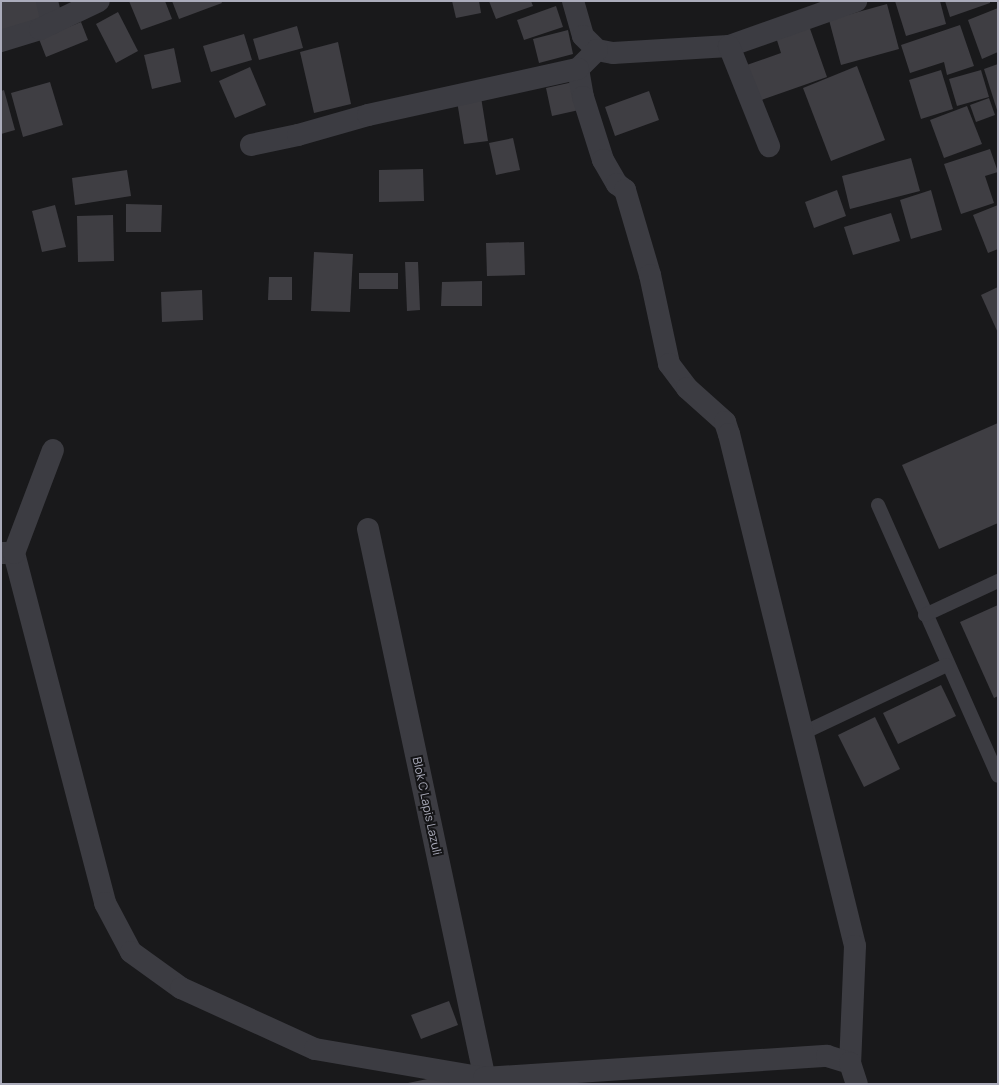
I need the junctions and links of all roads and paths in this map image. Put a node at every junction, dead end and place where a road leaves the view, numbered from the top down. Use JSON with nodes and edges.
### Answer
{"nodes":[{"id":1,"x":47,"y":1,"type":"edge"},
{"id":2,"x":99,"y":1,"type":"edge"},
{"id":3,"x":573,"y":1,"type":"edge"},
{"id":4,"x":856,"y":1,"type":"edge"},
{"id":5,"x":52,"y":24,"type":"junction"},
{"id":6,"x":1,"y":41,"type":"edge"},
{"id":7,"x":729,"y":46,"type":"junction"},
{"id":8,"x":597,"y":50,"type":"junction"},
{"id":9,"x":578,"y":69,"type":"junction"},
{"id":10,"x":250,"y":144,"type":"dead end"},
{"id":11,"x":770,"y":146,"type":"dead end"},
{"id":12,"x":52,"y":450,"type":"dead end"},
{"id":13,"x":878,"y":505,"type":"dead end"},
{"id":14,"x":368,"y":529,"type":"dead end"},
{"id":15,"x":8,"y":553,"type":"edge"},
{"id":16,"x":998,"y":581,"type":"edge"},
{"id":17,"x":925,"y":615,"type":"junction"},
{"id":18,"x":947,"y":665,"type":"junction"},
{"id":19,"x":801,"y":734,"type":"junction"},
{"id":20,"x":998,"y":776,"type":"edge"},
{"id":21,"x":850,"y":1063,"type":"junction"},
{"id":22,"x":485,"y":1081,"type":"edge"},
{"id":23,"x":858,"y":1084,"type":"edge"}],
"edges":[{"from":1,"to":5,"type":"street"},
{"from":2,"to":5,"type":"street"},
{"from":3,"to":8,"type":"street"},
{"from":4,"to":7,"type":"street"},
{"from":5,"to":6,"type":"street"},
{"from":7,"to":8,"type":"street"},
{"from":7,"to":11,"type":"street"},
{"from":8,"to":9,"type":"street"},
{"from":9,"to":10,"type":"street"},
{"from":9,"to":19,"type":"street"},
{"from":12,"to":15,"type":"street"},
{"from":13,"to":17,"type":"lane"},
{"from":14,"to":22,"type":"street","name":"Blok C Lapis Lazuli"},
{"from":15,"to":22,"type":"street"},
{"from":16,"to":17,"type":"lane"},
{"from":17,"to":18,"type":"lane"},
{"from":18,"to":19,"type":"lane"},
{"from":18,"to":20,"type":"lane"},
{"from":19,"to":21,"type":"street"},
{"from":21,"to":22,"type":"street"},
{"from":21,"to":23,"type":"street"}]}
